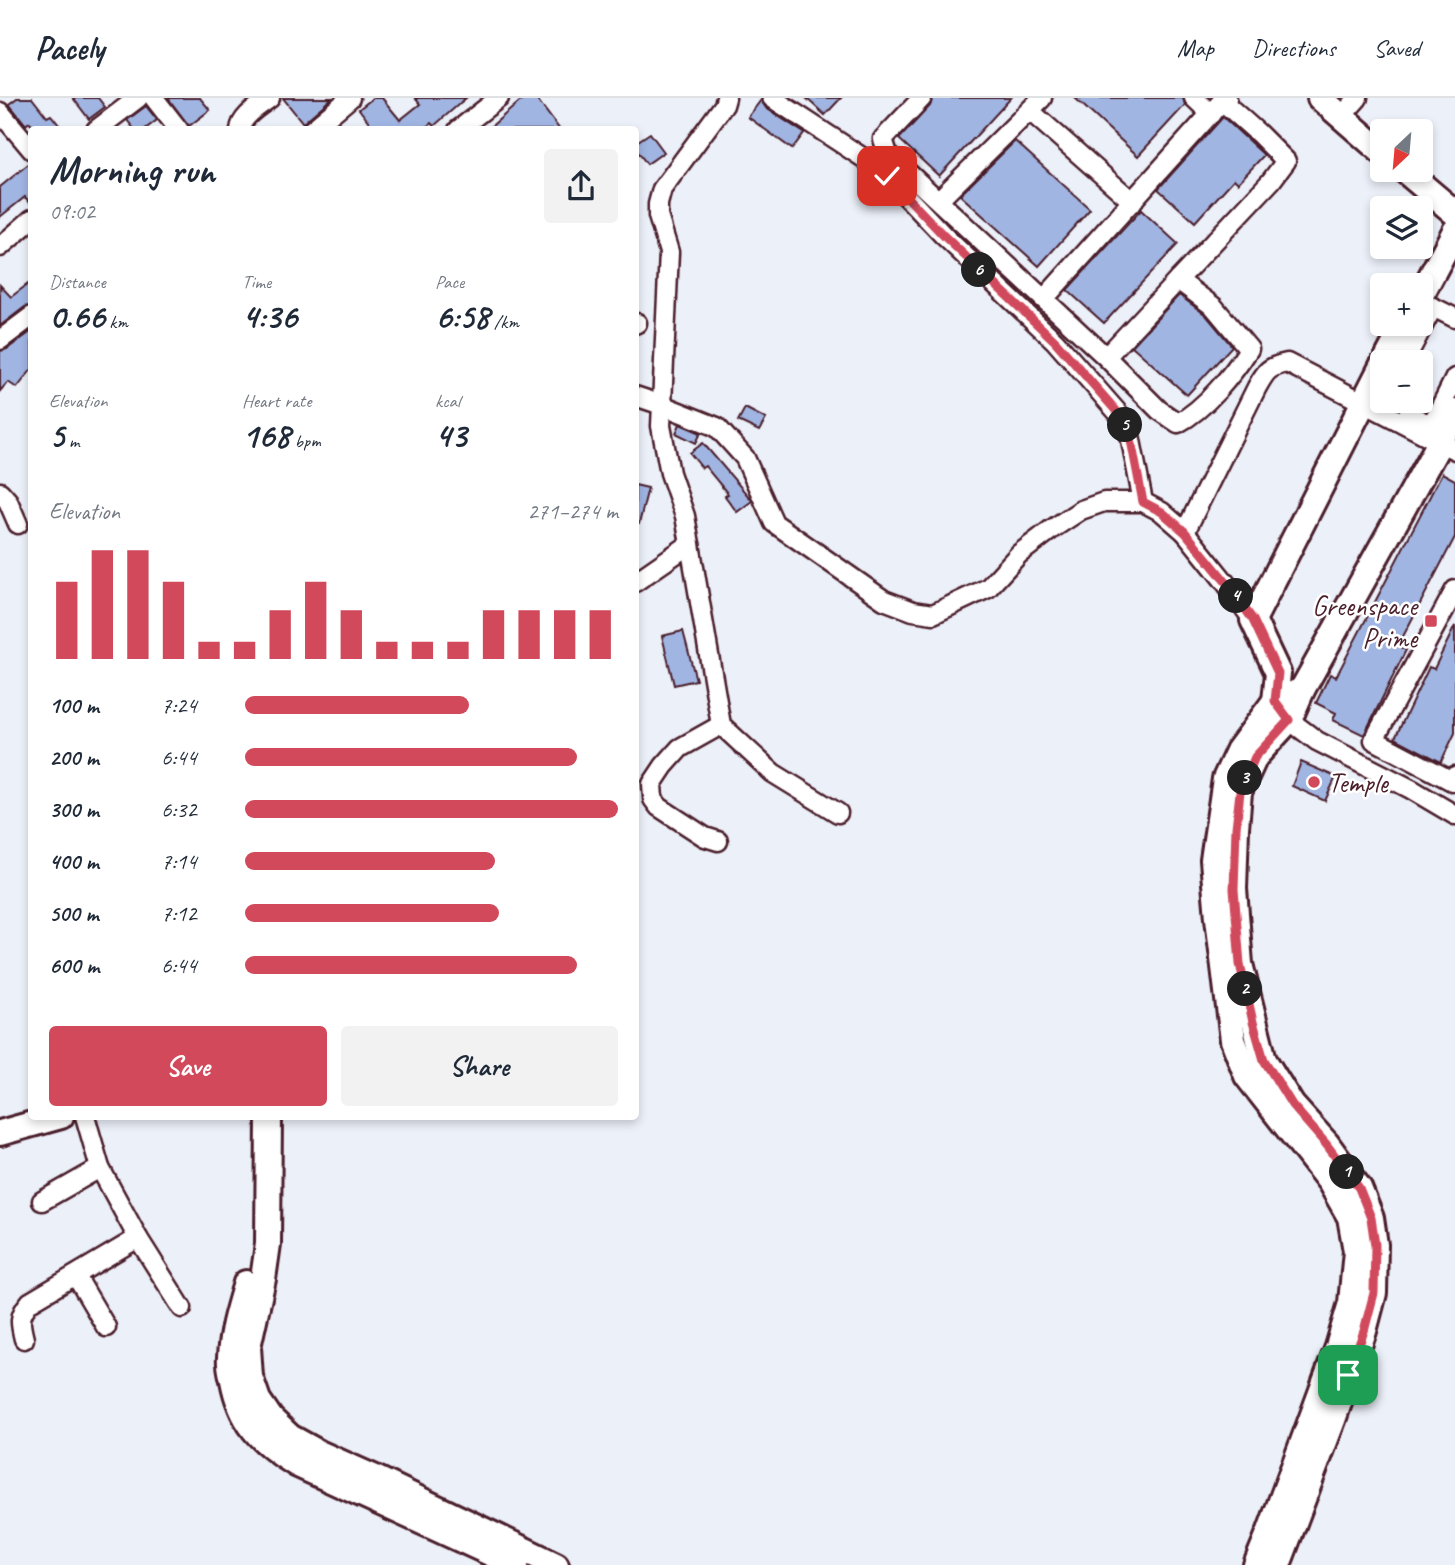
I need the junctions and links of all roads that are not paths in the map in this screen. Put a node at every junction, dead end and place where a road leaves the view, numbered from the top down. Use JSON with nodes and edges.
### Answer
{"nodes":[{"id":1,"x":138,"y":98,"type":"edge"},
{"id":2,"x":154,"y":98,"type":"edge"},
{"id":3,"x":270,"y":98,"type":"edge"},
{"id":4,"x":350,"y":98,"type":"edge"},
{"id":5,"x":499,"y":98,"type":"edge"},
{"id":6,"x":726,"y":98,"type":"edge"},
{"id":7,"x":772,"y":98,"type":"edge"},
{"id":8,"x":922,"y":98,"type":"edge"},
{"id":9,"x":1194,"y":98,"type":"edge"},
{"id":10,"x":1320,"y":98,"type":"edge"},
{"id":11,"x":1358,"y":98,"type":"edge"},
{"id":12,"x":1220,"y":104,"type":"edge"},
{"id":13,"x":1036,"y":105,"type":"edge"},
{"id":14,"x":0,"y":111,"type":"edge"},
{"id":15,"x":1342,"y":117,"type":"junction"},
{"id":16,"x":116,"y":124,"type":"edge"},
{"id":17,"x":176,"y":126,"type":"edge"},
{"id":18,"x":240,"y":126,"type":"edge"},
{"id":19,"x":317,"y":126,"type":"edge"},
{"id":20,"x":463,"y":126,"type":"edge"},
{"id":21,"x":1370,"y":142,"type":"edge"},
{"id":22,"x":28,"y":144,"type":"edge"},
{"id":23,"x":1418,"y":182,"type":"edge"},
{"id":24,"x":939,"y":200,"type":"junction"},
{"id":25,"x":1133,"y":202,"type":"junction"},
{"id":26,"x":1455,"y":213,"type":"edge"},
{"id":27,"x":28,"y":222,"type":"edge"},
{"id":28,"x":1455,"y":232,"type":"edge"},
{"id":29,"x":0,"y":247,"type":"edge"},
{"id":30,"x":1433,"y":273,"type":"edge"},
{"id":31,"x":1178,"y":280,"type":"junction"},
{"id":32,"x":1044,"y":299,"type":"junction"},
{"id":33,"x":1455,"y":318,"type":"edge"},
{"id":34,"x":28,"y":319,"type":"edge"},
{"id":35,"x":0,"y":340,"type":"edge"},
{"id":36,"x":1410,"y":350,"type":"edge"},
{"id":37,"x":1107,"y":357,"type":"junction"},
{"id":38,"x":1455,"y":378,"type":"edge"},
{"id":39,"x":639,"y":397,"type":"edge"},
{"id":40,"x":1370,"y":397,"type":"edge"},
{"id":41,"x":662,"y":405,"type":"junction"},
{"id":42,"x":1370,"y":408,"type":"edge"},
{"id":43,"x":1455,"y":412,"type":"edge"},
{"id":44,"x":1397,"y":413,"type":"edge"},
{"id":45,"x":1405,"y":413,"type":"edge"},
{"id":46,"x":1448,"y":446,"type":"edge"},
{"id":47,"x":0,"y":492,"type":"edge"},
{"id":48,"x":1143,"y":502,"type":"junction"},
{"id":49,"x":18,"y":524,"type":"dead end"},
{"id":50,"x":1185,"y":532,"type":"junction"},
{"id":51,"x":690,"y":544,"type":"junction"},
{"id":52,"x":639,"y":579,"type":"edge"},
{"id":53,"x":1455,"y":590,"type":"edge"},
{"id":54,"x":1253,"y":620,"type":"junction"},
{"id":55,"x":1282,"y":710,"type":"junction"},
{"id":56,"x":721,"y":724,"type":"junction"},
{"id":57,"x":1455,"y":776,"type":"edge"},
{"id":58,"x":838,"y":813,"type":"dead end"},
{"id":59,"x":1455,"y":816,"type":"edge"},
{"id":60,"x":718,"y":841,"type":"dead end"},
{"id":61,"x":28,"y":1108,"type":"edge"},
{"id":62,"x":0,"y":1116,"type":"edge"},
{"id":63,"x":47,"y":1120,"type":"edge"},
{"id":64,"x":86,"y":1120,"type":"edge"},
{"id":65,"x":251,"y":1120,"type":"edge"},
{"id":66,"x":269,"y":1120,"type":"edge"},
{"id":67,"x":0,"y":1133,"type":"edge"},
{"id":68,"x":100,"y":1168,"type":"junction"},
{"id":69,"x":42,"y":1201,"type":"dead end"},
{"id":70,"x":138,"y":1238,"type":"junction"},
{"id":71,"x":76,"y":1276,"type":"junction"},
{"id":72,"x":182,"y":1308,"type":"dead end"},
{"id":73,"x":106,"y":1327,"type":"dead end"},
{"id":74,"x":242,"y":1332,"type":"junction"},
{"id":75,"x":24,"y":1339,"type":"dead end"},
{"id":76,"x":516,"y":1565,"type":"edge"},
{"id":77,"x":556,"y":1565,"type":"edge"},
{"id":78,"x":1256,"y":1565,"type":"edge"},
{"id":79,"x":1278,"y":1565,"type":"edge"}],
"edges":[{"from":1,"to":16,"type":"street"},
{"from":2,"to":17,"type":"street"},
{"from":3,"to":18,"type":"street"},
{"from":4,"to":19,"type":"street"},
{"from":5,"to":20,"type":"street"},
{"from":6,"to":41,"type":"street"},
{"from":7,"to":48,"type":"street"},
{"from":8,"to":24,"type":"street"},
{"from":9,"to":12,"type":"street"},
{"from":10,"to":15,"type":"main road"},
{"from":11,"to":15,"type":"street"},
{"from":12,"to":25,"type":"street"},
{"from":12,"to":31,"type":"street"},
{"from":13,"to":24,"type":"street"},
{"from":13,"to":25,"type":"street"},
{"from":14,"to":22,"type":"street"},
{"from":15,"to":21,"type":"main road"},
{"from":23,"to":26,"type":"main road"},
{"from":24,"to":32,"type":"street"},
{"from":25,"to":32,"type":"street"},
{"from":27,"to":29,"type":"street"},
{"from":28,"to":30,"type":"main road"},
{"from":31,"to":37,"type":"street"},
{"from":31,"to":37,"type":"street"},
{"from":32,"to":37,"type":"street"},
{"from":33,"to":36,"type":"street"},
{"from":34,"to":35,"type":"street"},
{"from":38,"to":45,"type":"street"},
{"from":39,"to":41,"type":"street"},
{"from":40,"to":50,"type":"street"},
{"from":41,"to":48,"type":"street"},
{"from":41,"to":51,"type":"street"},
{"from":42,"to":54,"type":"main road"},
{"from":43,"to":46,"type":"main road"},
{"from":44,"to":46,"type":"street"},
{"from":46,"to":55,"type":"main road"},
{"from":47,"to":49,"type":"street"},
{"from":48,"to":50,"type":"street"},
{"from":50,"to":54,"type":"street"},
{"from":51,"to":52,"type":"street"},
{"from":51,"to":56,"type":"street"},
{"from":53,"to":57,"type":"street"},
{"from":54,"to":55,"type":"main road"},
{"from":55,"to":59,"type":"street"},
{"from":55,"to":78,"type":"main road"},
{"from":55,"to":79,"type":"main road"},
{"from":56,"to":58,"type":"street"},
{"from":56,"to":60,"type":"street"},
{"from":61,"to":62,"type":"main road"},
{"from":63,"to":67,"type":"main road"},
{"from":64,"to":68,"type":"street"},
{"from":65,"to":74,"type":"main road"},
{"from":66,"to":74,"type":"main road"},
{"from":68,"to":69,"type":"street"},
{"from":68,"to":70,"type":"street"},
{"from":70,"to":71,"type":"street"},
{"from":70,"to":72,"type":"street"},
{"from":71,"to":73,"type":"street"},
{"from":71,"to":75,"type":"street"},
{"from":74,"to":76,"type":"main road"},
{"from":74,"to":77,"type":"main road"}]}
